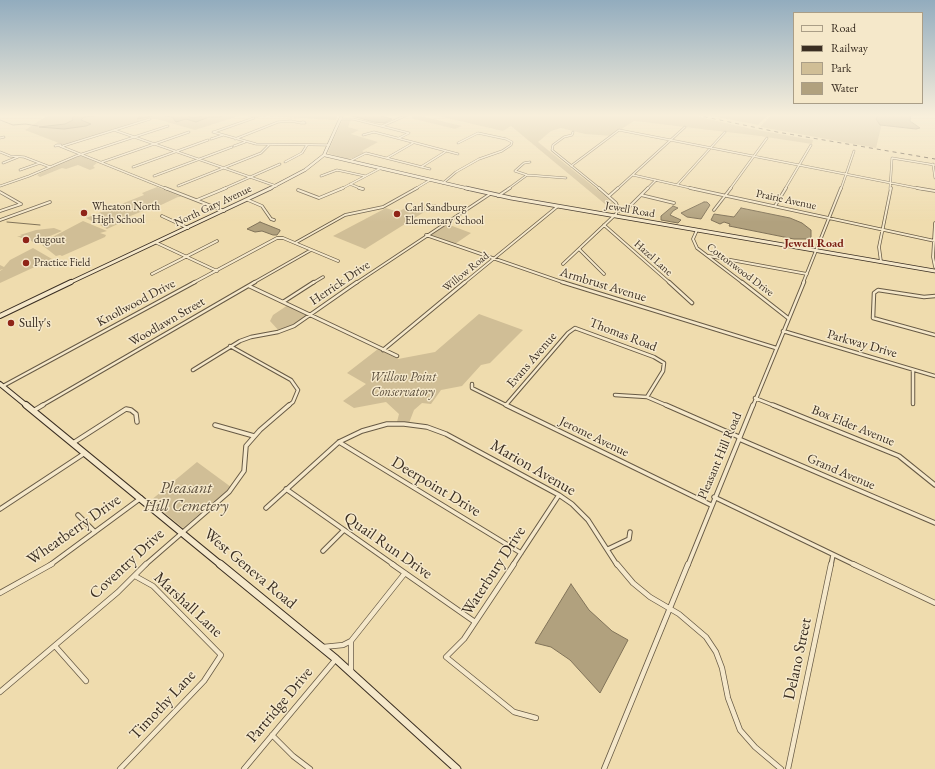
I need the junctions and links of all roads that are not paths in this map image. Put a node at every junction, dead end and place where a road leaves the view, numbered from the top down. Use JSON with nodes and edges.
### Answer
{"nodes":[{"id":1,"x":854,"y":150,"type":"dead end"},
{"id":2,"x":73,"y":151,"type":"edge"},
{"id":3,"x":90,"y":151,"type":"edge"},
{"id":4,"x":134,"y":151,"type":"edge"},
{"id":5,"x":173,"y":151,"type":"edge"},
{"id":6,"x":179,"y":151,"type":"edge"},
{"id":7,"x":223,"y":151,"type":"edge"},
{"id":8,"x":262,"y":151,"type":"edge"},
{"id":9,"x":302,"y":151,"type":"edge"},
{"id":10,"x":326,"y":151,"type":"edge"},
{"id":11,"x":399,"y":151,"type":"edge"},
{"id":12,"x":502,"y":151,"type":"edge"},
{"id":13,"x":553,"y":151,"type":"edge"},
{"id":14,"x":591,"y":151,"type":"edge"},
{"id":15,"x":659,"y":151,"type":"edge"},
{"id":16,"x":709,"y":151,"type":"edge"},
{"id":17,"x":721,"y":151,"type":"edge"},
{"id":18,"x":758,"y":151,"type":"edge"},
{"id":19,"x":808,"y":151,"type":"edge"},
{"id":20,"x":0,"y":152,"type":"edge"},
{"id":21,"x":176,"y":152,"type":"junction"},
{"id":22,"x":445,"y":152,"type":"joint"},
{"id":23,"x":81,"y":154,"type":"junction"},
{"id":24,"x":458,"y":154,"type":"dead end"},
{"id":25,"x":324,"y":155,"type":"junction"},
{"id":26,"x":20,"y":156,"type":"junction"},
{"id":27,"x":753,"y":157,"type":"junction"},
{"id":28,"x":387,"y":158,"type":"junction"},
{"id":29,"x":199,"y":160,"type":"junction"},
{"id":30,"x":351,"y":161,"type":"junction"},
{"id":31,"x":102,"y":162,"type":"junction"},
{"id":32,"x":285,"y":162,"type":"dead end"},
{"id":33,"x":530,"y":162,"type":"dead end"},
{"id":34,"x":3,"y":163,"type":"dead end"},
{"id":35,"x":40,"y":163,"type":"junction"},
{"id":36,"x":280,"y":164,"type":"dead end"},
{"id":37,"x":934,"y":164,"type":"edge"},
{"id":38,"x":421,"y":166,"type":"junction"},
{"id":39,"x":571,"y":166,"type":"junction"},
{"id":40,"x":799,"y":166,"type":"junction"},
{"id":41,"x":50,"y":167,"type":"junction"},
{"id":42,"x":133,"y":167,"type":"dead end"},
{"id":43,"x":223,"y":168,"type":"junction"},
{"id":44,"x":381,"y":168,"type":"junction"},
{"id":45,"x":430,"y":169,"type":"dead end"},
{"id":46,"x":20,"y":170,"type":"dead end"},
{"id":47,"x":846,"y":174,"type":"junction"},
{"id":48,"x":527,"y":175,"type":"junction"},
{"id":49,"x":633,"y":175,"type":"junction"},
{"id":50,"x":154,"y":176,"type":"dead end"},
{"id":51,"x":321,"y":176,"type":"dead end"},
{"id":52,"x":365,"y":176,"type":"junction"},
{"id":53,"x":249,"y":177,"type":"junction"},
{"id":54,"x":566,"y":178,"type":"dead end"},
{"id":55,"x":935,"y":178,"type":"edge"},
{"id":56,"x":430,"y":180,"type":"junction"},
{"id":57,"x":656,"y":180,"type":"junction"},
{"id":58,"x":443,"y":183,"type":"junction"},
{"id":59,"x":892,"y":183,"type":"junction"},
{"id":60,"x":350,"y":184,"type":"junction"},
{"id":61,"x":677,"y":185,"type":"junction"},
{"id":62,"x":0,"y":186,"type":"edge"},
{"id":63,"x":178,"y":186,"type":"dead end"},
{"id":64,"x":276,"y":186,"type":"junction"},
{"id":65,"x":363,"y":188,"type":"dead end"},
{"id":66,"x":298,"y":190,"type":"dead end"},
{"id":67,"x":935,"y":191,"type":"edge"},
{"id":68,"x":0,"y":192,"type":"edge"},
{"id":69,"x":490,"y":194,"type":"junction"},
{"id":70,"x":641,"y":195,"type":"junction"},
{"id":71,"x":724,"y":195,"type":"junction"},
{"id":72,"x":498,"y":196,"type":"junction"},
{"id":73,"x":609,"y":196,"type":"junction"},
{"id":74,"x":197,"y":200,"type":"junction"},
{"id":75,"x":248,"y":200,"type":"junction"},
{"id":76,"x":50,"y":202,"type":"dead end"},
{"id":77,"x":674,"y":203,"type":"dead end"},
{"id":78,"x":558,"y":206,"type":"junction"},
{"id":79,"x":775,"y":206,"type":"junction"},
{"id":80,"x":350,"y":209,"type":"dead end"},
{"id":81,"x":714,"y":210,"type":"dead end"},
{"id":82,"x":0,"y":211,"type":"edge"},
{"id":83,"x":224,"y":211,"type":"junction"},
{"id":84,"x":618,"y":211,"type":"junction"},
{"id":85,"x":352,"y":213,"type":"junction"},
{"id":86,"x":162,"y":216,"type":"dead end"},
{"id":87,"x":614,"y":216,"type":"junction"},
{"id":88,"x":830,"y":218,"type":"junction"},
{"id":89,"x":0,"y":220,"type":"edge"},
{"id":90,"x":274,"y":220,"type":"dead end"},
{"id":91,"x":935,"y":223,"type":"edge"},
{"id":92,"x":604,"y":225,"type":"junction"},
{"id":93,"x":188,"y":228,"type":"junction"},
{"id":94,"x":697,"y":230,"type":"junction"},
{"id":95,"x":882,"y":230,"type":"junction"},
{"id":96,"x":426,"y":235,"type":"junction"},
{"id":97,"x":217,"y":241,"type":"dead end"},
{"id":98,"x":934,"y":241,"type":"edge"},
{"id":99,"x":157,"y":243,"type":"junction"},
{"id":100,"x":295,"y":243,"type":"junction"},
{"id":101,"x":579,"y":249,"type":"junction"},
{"id":102,"x":311,"y":250,"type":"junction"},
{"id":103,"x":816,"y":250,"type":"junction"},
{"id":104,"x":186,"y":256,"type":"junction"},
{"id":105,"x":707,"y":256,"type":"junction"},
{"id":106,"x":494,"y":259,"type":"junction"},
{"id":107,"x":338,"y":261,"type":"dead end"},
{"id":108,"x":881,"y":262,"type":"junction"},
{"id":109,"x":563,"y":264,"type":"dead end"},
{"id":110,"x":935,"y":267,"type":"edge"},
{"id":111,"x":217,"y":271,"type":"junction"},
{"id":112,"x":935,"y":271,"type":"edge"},
{"id":113,"x":152,"y":274,"type":"dead end"},
{"id":114,"x":604,"y":274,"type":"dead end"},
{"id":115,"x":806,"y":274,"type":"junction"},
{"id":116,"x":323,"y":276,"type":"dead end"},
{"id":117,"x":249,"y":286,"type":"junction"},
{"id":118,"x":935,"y":296,"type":"edge"},
{"id":119,"x":283,"y":302,"type":"junction"},
{"id":120,"x":692,"y":303,"type":"dead end"},
{"id":121,"x":310,"y":315,"type":"junction"},
{"id":122,"x":0,"y":316,"type":"edge"},
{"id":123,"x":788,"y":318,"type":"junction"},
{"id":124,"x":574,"y":329,"type":"joint"},
{"id":125,"x":783,"y":332,"type":"junction"},
{"id":126,"x":935,"y":335,"type":"edge"},
{"id":127,"x":230,"y":346,"type":"junction"},
{"id":128,"x":776,"y":348,"type":"junction"},
{"id":129,"x":383,"y":350,"type":"junction"},
{"id":130,"x":397,"y":356,"type":"dead end"},
{"id":131,"x":193,"y":370,"type":"dead end"},
{"id":132,"x":913,"y":370,"type":"junction"},
{"id":133,"x":935,"y":376,"type":"edge"},
{"id":134,"x":472,"y":384,"type":"dead end"},
{"id":135,"x":1,"y":385,"type":"edge"},
{"id":136,"x":615,"y":395,"type":"dead end"},
{"id":137,"x":646,"y":397,"type":"junction"},
{"id":138,"x":755,"y":398,"type":"junction"},
{"id":139,"x":913,"y":404,"type":"dead end"},
{"id":140,"x":506,"y":405,"type":"junction"},
{"id":141,"x":34,"y":411,"type":"junction"},
{"id":142,"x":137,"y":422,"type":"dead end"},
{"id":143,"x":215,"y":426,"type":"dead end"},
{"id":144,"x":254,"y":436,"type":"junction"},
{"id":145,"x":739,"y":438,"type":"junction"},
{"id":146,"x":339,"y":442,"type":"junction"},
{"id":147,"x":73,"y":443,"type":"junction"},
{"id":148,"x":85,"y":453,"type":"junction"},
{"id":149,"x":935,"y":485,"type":"edge"},
{"id":150,"x":286,"y":489,"type":"junction"},
{"id":151,"x":559,"y":495,"type":"junction"},
{"id":152,"x":714,"y":497,"type":"junction"},
{"id":153,"x":141,"y":498,"type":"junction"},
{"id":154,"x":711,"y":505,"type":"junction"},
{"id":155,"x":266,"y":508,"type":"dead end"},
{"id":156,"x":0,"y":509,"type":"edge"},
{"id":157,"x":78,"y":515,"type":"dead end"},
{"id":158,"x":935,"y":523,"type":"edge"},
{"id":159,"x":344,"y":530,"type":"junction"},
{"id":160,"x":182,"y":531,"type":"junction"},
{"id":161,"x":95,"y":532,"type":"junction"},
{"id":162,"x":630,"y":532,"type":"dead end"},
{"id":163,"x":608,"y":550,"type":"junction"},
{"id":164,"x":323,"y":551,"type":"dead end"},
{"id":165,"x":521,"y":553,"type":"junction"},
{"id":166,"x":833,"y":555,"type":"junction"},
{"id":167,"x":405,"y":573,"type":"junction"},
{"id":168,"x":135,"y":576,"type":"junction"},
{"id":169,"x":0,"y":593,"type":"edge"},
{"id":170,"x":935,"y":603,"type":"edge"},
{"id":171,"x":669,"y":608,"type":"junction"},
{"id":172,"x":476,"y":622,"type":"junction"},
{"id":173,"x":351,"y":641,"type":"junction"},
{"id":174,"x":54,"y":646,"type":"junction"},
{"id":175,"x":323,"y":648,"type":"junction"},
{"id":176,"x":221,"y":655,"type":"joint"},
{"id":177,"x":336,"y":659,"type":"junction"},
{"id":178,"x":351,"y":672,"type":"junction"},
{"id":179,"x":86,"y":681,"type":"dead end"},
{"id":180,"x":0,"y":692,"type":"edge"},
{"id":181,"x":536,"y":718,"type":"dead end"},
{"id":182,"x":272,"y":735,"type":"junction"},
{"id":183,"x":120,"y":769,"type":"edge"},
{"id":184,"x":244,"y":769,"type":"edge"},
{"id":185,"x":310,"y":769,"type":"edge"},
{"id":186,"x":457,"y":769,"type":"edge"},
{"id":187,"x":604,"y":769,"type":"edge"},
{"id":188,"x":781,"y":769,"type":"edge"},
{"id":189,"x":788,"y":769,"type":"edge"}],
"edges":[{"from":1,"to":47,"type":"street","name":"Pleasant Hill Road"},
{"from":2,"to":23,"type":"street"},
{"from":3,"to":23,"type":"street"},
{"from":4,"to":31,"type":"street"},
{"from":5,"to":21,"type":"street"},
{"from":6,"to":21,"type":"street"},
{"from":7,"to":29,"type":"street"},
{"from":8,"to":43,"type":"street"},
{"from":9,"to":32,"type":"street"},
{"from":10,"to":25,"type":"street","name":"North Gary Avenue"},
{"from":11,"to":28,"type":"street"},
{"from":12,"to":58,"type":"street"},
{"from":13,"to":39,"type":"street"},
{"from":14,"to":39,"type":"street"},
{"from":15,"to":49,"type":"street"},
{"from":16,"to":61,"type":"street"},
{"from":17,"to":27,"type":"street"},
{"from":18,"to":27,"type":"street"},
{"from":19,"to":40,"type":"street"},
{"from":20,"to":26,"type":"street"},
{"from":21,"to":29,"type":"street"},
{"from":21,"to":42,"type":"street"},
{"from":22,"to":24,"type":"street"},
{"from":22,"to":38,"type":"street"},
{"from":23,"to":31,"type":"street"},
{"from":23,"to":41,"type":"street"},
{"from":25,"to":30,"type":"street","name":"Jewell Road"},
{"from":25,"to":64,"type":"street","name":"North Gary Avenue"},
{"from":26,"to":34,"type":"street"},
{"from":26,"to":35,"type":"street"},
{"from":27,"to":40,"type":"street"},
{"from":27,"to":71,"type":"street"},
{"from":28,"to":30,"type":"street"},
{"from":28,"to":38,"type":"street"},
{"from":29,"to":43,"type":"street"},
{"from":29,"to":50,"type":"street"},
{"from":30,"to":44,"type":"street","name":"Jewell Road"},
{"from":31,"to":74,"type":"street"},
{"from":33,"to":48,"type":"street"},
{"from":35,"to":41,"type":"street"},
{"from":35,"to":46,"type":"street"},
{"from":36,"to":53,"type":"street"},
{"from":37,"to":55,"type":"street"},
{"from":37,"to":59,"type":"street"},
{"from":38,"to":45,"type":"street"},
{"from":39,"to":73,"type":"street"},
{"from":40,"to":47,"type":"street"},
{"from":40,"to":79,"type":"street"},
{"from":41,"to":62,"type":"street"},
{"from":43,"to":53,"type":"street"},
{"from":43,"to":63,"type":"street"},
{"from":44,"to":52,"type":"street"},
{"from":44,"to":56,"type":"street","name":"Jewell Road"},
{"from":47,"to":59,"type":"street"},
{"from":47,"to":88,"type":"street","name":"Pleasant Hill Road"},
{"from":48,"to":54,"type":"street"},
{"from":48,"to":72,"type":"street"},
{"from":49,"to":57,"type":"street","name":"Prairie Avenue"},
{"from":49,"to":73,"type":"street"},
{"from":51,"to":52,"type":"street"},
{"from":52,"to":60,"type":"street"},
{"from":53,"to":64,"type":"street"},
{"from":53,"to":74,"type":"street"},
{"from":56,"to":58,"type":"street","name":"Jewell Road"},
{"from":56,"to":85,"type":"street"},
{"from":57,"to":61,"type":"street","name":"Prairie Avenue"},
{"from":57,"to":70,"type":"street"},
{"from":58,"to":69,"type":"street","name":"Jewell Road"},
{"from":59,"to":67,"type":"street"},
{"from":59,"to":95,"type":"street"},
{"from":60,"to":65,"type":"street"},
{"from":60,"to":66,"type":"street"},
{"from":61,"to":71,"type":"street","name":"Prairie Avenue"},
{"from":64,"to":75,"type":"street","name":"North Gary Avenue"},
{"from":68,"to":82,"type":"street"},
{"from":69,"to":72,"type":"street","name":"Jewell Road"},
{"from":69,"to":96,"type":"street","name":"Herrick Drive"},
{"from":70,"to":77,"type":"street"},
{"from":70,"to":84,"type":"street"},
{"from":71,"to":79,"type":"street","name":"Prairie Avenue"},
{"from":71,"to":81,"type":"street"},
{"from":72,"to":78,"type":"street","name":"Jewell Road"},
{"from":73,"to":84,"type":"street"},
{"from":74,"to":83,"type":"street"},
{"from":75,"to":83,"type":"street","name":"North Gary Avenue"},
{"from":75,"to":90,"type":"street"},
{"from":76,"to":89,"type":"street"},
{"from":78,"to":87,"type":"street","name":"Jewell Road"},
{"from":78,"to":106,"type":"street","name":"Willow Road"},
{"from":79,"to":88,"type":"street","name":"Prairie Avenue"},
{"from":80,"to":85,"type":"street"},
{"from":83,"to":93,"type":"street","name":"North Gary Avenue"},
{"from":84,"to":87,"type":"street"},
{"from":85,"to":100,"type":"street"},
{"from":86,"to":93,"type":"street"},
{"from":87,"to":92,"type":"street"},
{"from":87,"to":94,"type":"street","name":"Jewell Road"},
{"from":88,"to":95,"type":"street","name":"Prairie Avenue"},
{"from":88,"to":103,"type":"street","name":"Pleasant Hill Road"},
{"from":91,"to":98,"type":"street"},
{"from":92,"to":101,"type":"street"},
{"from":92,"to":120,"type":"street","name":"Hazel Lane"},
{"from":93,"to":99,"type":"street","name":"North Gary Avenue"},
{"from":94,"to":103,"type":"street","name":"Jewell Road"},
{"from":94,"to":105,"type":"street","name":"Cottonwood Drive"},
{"from":95,"to":98,"type":"street","name":"Prairie Avenue"},
{"from":95,"to":108,"type":"street"},
{"from":96,"to":106,"type":"street","name":"Armbrust Avenue"},
{"from":96,"to":121,"type":"street","name":"Herrick Drive"},
{"from":97,"to":104,"type":"street"},
{"from":98,"to":110,"type":"street"},
{"from":99,"to":104,"type":"street"},
{"from":99,"to":122,"type":"street","name":"North Gary Avenue"},
{"from":100,"to":102,"type":"street"},
{"from":100,"to":111,"type":"street","name":"Knollwood Drive"},
{"from":101,"to":109,"type":"street"},
{"from":101,"to":114,"type":"street"},
{"from":102,"to":107,"type":"street"},
{"from":102,"to":117,"type":"street","name":"Woodlawn Street"},
{"from":103,"to":108,"type":"street","name":"Jewell Road"},
{"from":103,"to":115,"type":"street","name":"Pleasant Hill Road"},
{"from":104,"to":111,"type":"street"},
{"from":104,"to":113,"type":"street"},
{"from":105,"to":115,"type":"street"},
{"from":105,"to":123,"type":"street","name":"Cottonwood Drive"},
{"from":106,"to":128,"type":"street","name":"Armbrust Avenue"},
{"from":106,"to":129,"type":"street","name":"Willow Road"},
{"from":108,"to":112,"type":"street","name":"Jewell Road"},
{"from":111,"to":135,"type":"street","name":"Knollwood Drive"},
{"from":115,"to":123,"type":"street","name":"Pleasant Hill Road"},
{"from":116,"to":119,"type":"street"},
{"from":117,"to":119,"type":"street"},
{"from":117,"to":141,"type":"street","name":"Woodlawn Street"},
{"from":118,"to":126,"type":"street"},
{"from":119,"to":121,"type":"street"},
{"from":121,"to":127,"type":"street","name":"Herrick Drive"},
{"from":121,"to":129,"type":"street"},
{"from":123,"to":125,"type":"street","name":"Pleasant Hill Road"},
{"from":124,"to":137,"type":"street","name":"Thomas Road"},
{"from":124,"to":140,"type":"street","name":"Evans Avenue"},
{"from":125,"to":128,"type":"street","name":"Pleasant Hill Road"},
{"from":125,"to":132,"type":"street","name":"Parkway Drive"},
{"from":127,"to":131,"type":"street","name":"Herrick Drive"},
{"from":127,"to":144,"type":"street","name":"Coventry Drive"},
{"from":128,"to":138,"type":"street","name":"Pleasant Hill Road"},
{"from":129,"to":130,"type":"street"},
{"from":132,"to":133,"type":"street","name":"Parkway Drive"},
{"from":132,"to":139,"type":"street"},
{"from":134,"to":140,"type":"street","name":"Jerome Avenue"},
{"from":135,"to":141,"type":"street","name":"West Geneva Road"},
{"from":136,"to":137,"type":"street","name":"Grand Avenue"},
{"from":137,"to":145,"type":"street","name":"Grand Avenue"},
{"from":138,"to":145,"type":"street","name":"Pleasant Hill Road"},
{"from":138,"to":149,"type":"street","name":"Box Elder Avenue"},
{"from":140,"to":154,"type":"street","name":"Jerome Avenue"},
{"from":141,"to":147,"type":"street","name":"West Geneva Road"},
{"from":142,"to":147,"type":"street"},
{"from":143,"to":144,"type":"street"},
{"from":144,"to":160,"type":"street","name":"Coventry Drive"},
{"from":145,"to":152,"type":"street","name":"Pleasant Hill Road"},
{"from":145,"to":158,"type":"street","name":"Grand Avenue"},
{"from":146,"to":150,"type":"street","name":"Marion Avenue"},
{"from":146,"to":151,"type":"street","name":"Marion Avenue"},
{"from":146,"to":165,"type":"street","name":"Deerpoint Drive"},
{"from":147,"to":148,"type":"street","name":"West Geneva Road"},
{"from":148,"to":153,"type":"street","name":"West Geneva Road"},
{"from":148,"to":156,"type":"street"},
{"from":150,"to":155,"type":"street","name":"Marion Avenue"},
{"from":150,"to":159,"type":"street","name":"Quail Run Drive"},
{"from":151,"to":163,"type":"street","name":"Marion Avenue"},
{"from":151,"to":165,"type":"street","name":"Waterbury Drive"},
{"from":152,"to":154,"type":"street","name":"Pleasant Hill Road"},
{"from":152,"to":166,"type":"street"},
{"from":153,"to":160,"type":"street","name":"West Geneva Road"},
{"from":153,"to":161,"type":"street","name":"Wheatberry Drive"},
{"from":154,"to":171,"type":"street","name":"Pleasant Hill Road"},
{"from":157,"to":161,"type":"street"},
{"from":159,"to":164,"type":"street"},
{"from":159,"to":167,"type":"street","name":"Quail Run Drive"},
{"from":160,"to":168,"type":"street","name":"Coventry Drive"},
{"from":160,"to":175,"type":"street","name":"West Geneva Road"},
{"from":161,"to":169,"type":"street","name":"Wheatberry Drive"},
{"from":162,"to":163,"type":"street"},
{"from":163,"to":171,"type":"street","name":"Marion Avenue"},
{"from":165,"to":172,"type":"street","name":"Waterbury Drive"},
{"from":166,"to":170,"type":"street"},
{"from":166,"to":189,"type":"street","name":"Delano Street"},
{"from":167,"to":172,"type":"street","name":"Quail Run Drive"},
{"from":167,"to":173,"type":"street"},
{"from":168,"to":174,"type":"street","name":"Coventry Drive"},
{"from":168,"to":176,"type":"street","name":"Marshall Lane"},
{"from":171,"to":187,"type":"street","name":"Pleasant Hill Road"},
{"from":171,"to":188,"type":"street","name":"Marion Avenue"},
{"from":172,"to":181,"type":"street","name":"Waterbury Drive"},
{"from":173,"to":175,"type":"street"},
{"from":173,"to":178,"type":"street"},
{"from":174,"to":179,"type":"street"},
{"from":174,"to":180,"type":"street","name":"Coventry Drive"},
{"from":175,"to":177,"type":"street","name":"West Geneva Road"},
{"from":176,"to":183,"type":"street","name":"Timothy Lane"},
{"from":177,"to":178,"type":"street","name":"West Geneva Road"},
{"from":177,"to":182,"type":"street","name":"Partridge Drive"},
{"from":178,"to":186,"type":"street","name":"West Geneva Road"},
{"from":182,"to":184,"type":"street","name":"Partridge Drive"},
{"from":182,"to":185,"type":"street"}]}
